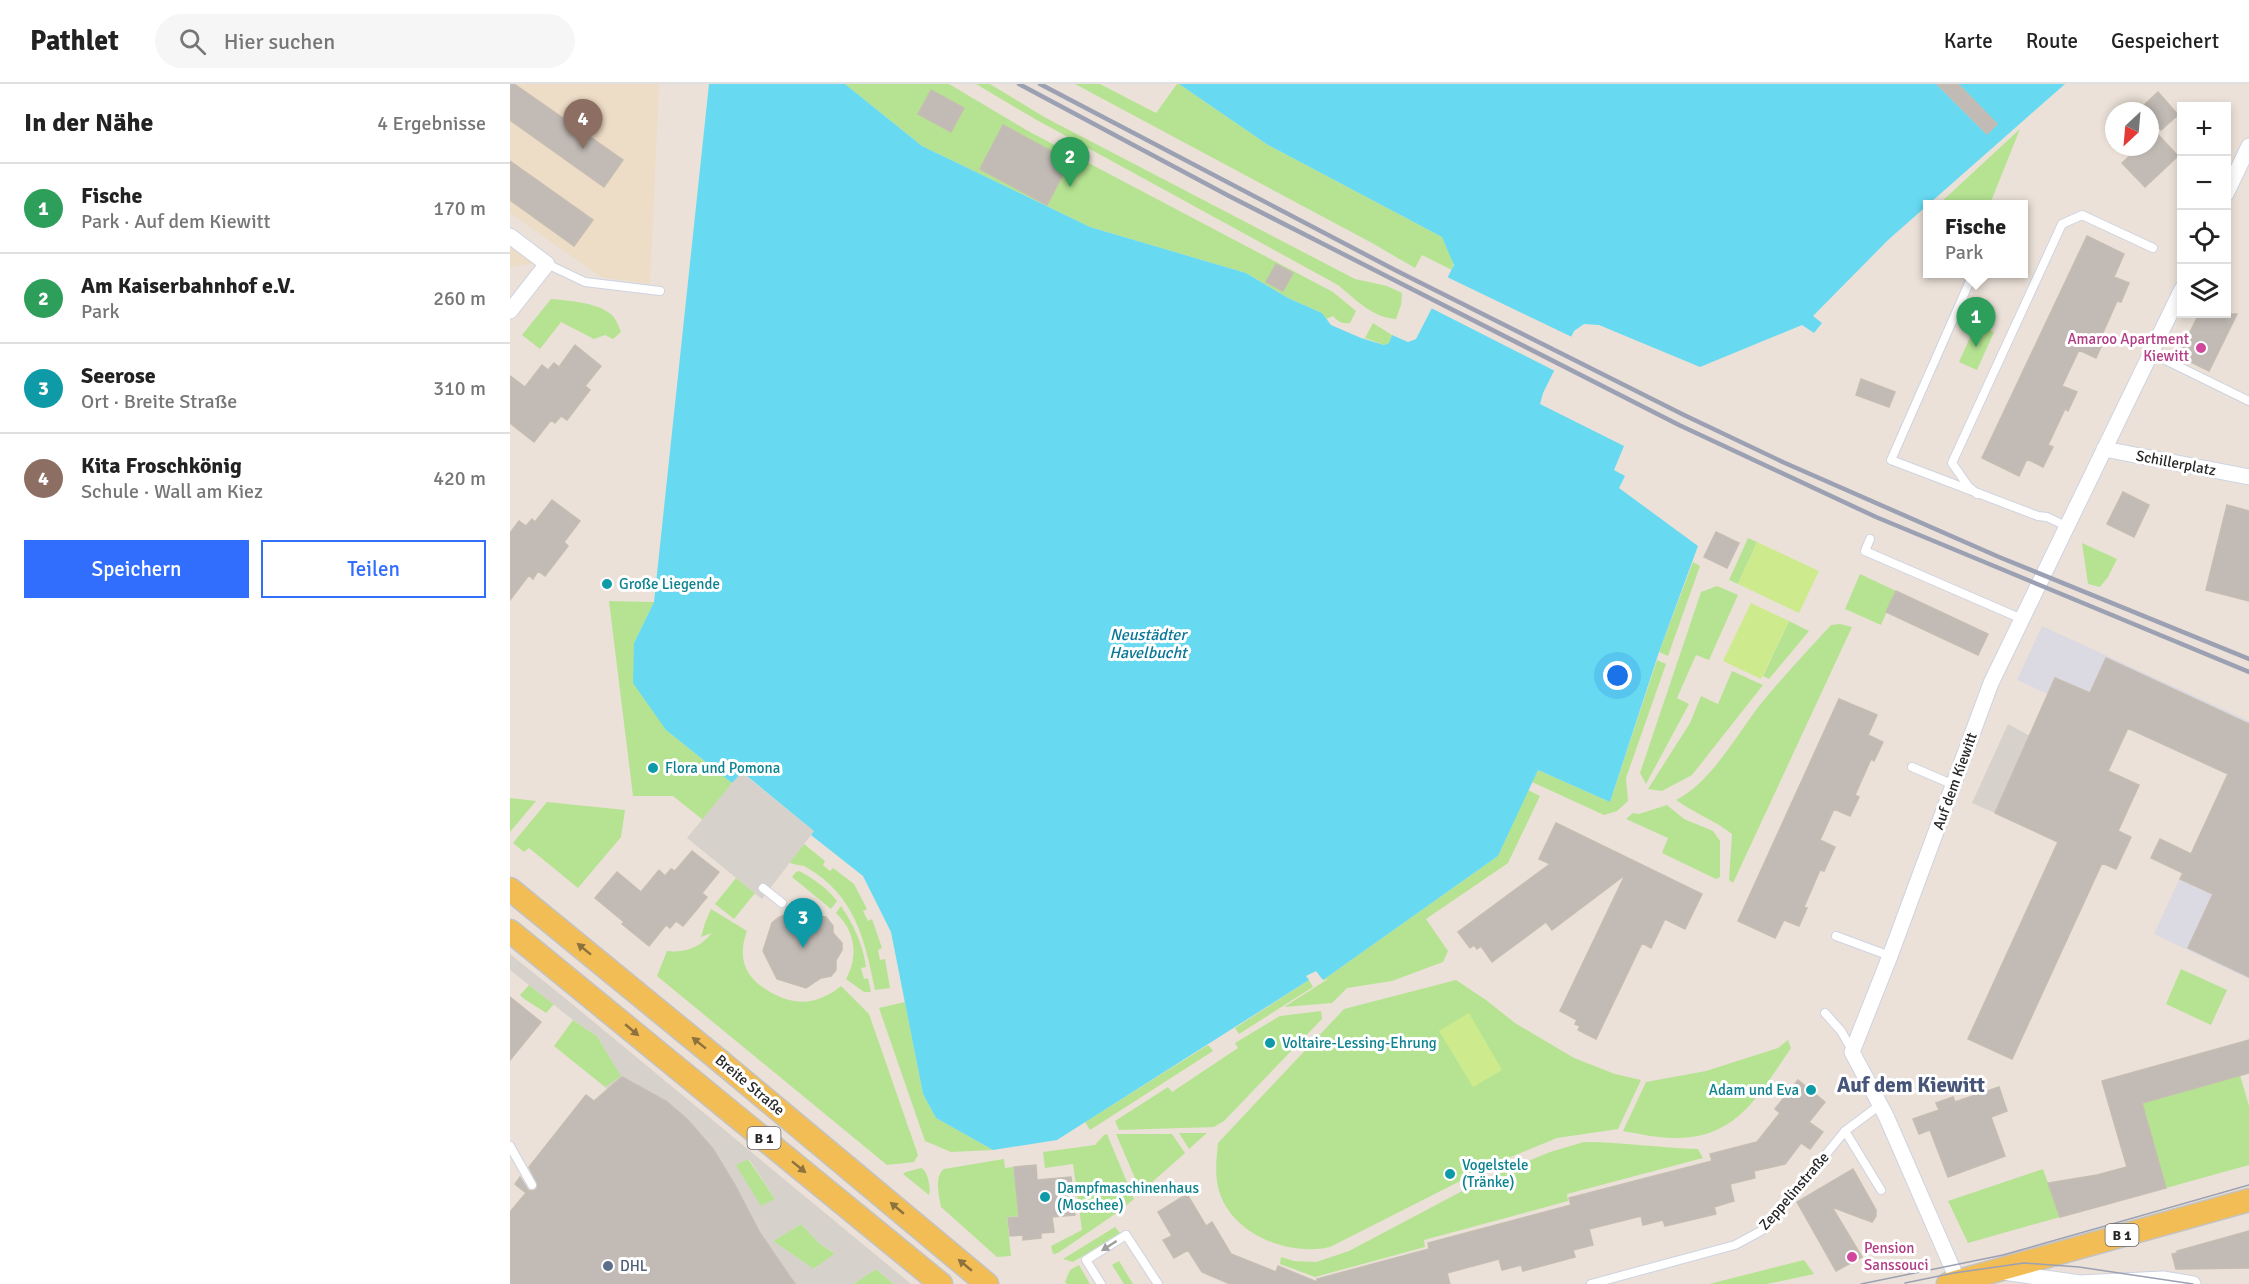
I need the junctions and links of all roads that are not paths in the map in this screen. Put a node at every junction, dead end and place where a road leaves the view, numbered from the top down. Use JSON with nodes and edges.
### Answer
{"nodes":[{"id":1,"x":2249,"y":146,"type":"edge"},
{"id":2,"x":2231,"y":184,"type":"edge"},
{"id":3,"x":510,"y":236,"type":"edge"},
{"id":4,"x":2153,"y":248,"type":"dead end"},
{"id":5,"x":547,"y":264,"type":"junction"},
{"id":6,"x":1971,"y":278,"type":"edge"},
{"id":7,"x":660,"y":291,"type":"dead end"},
{"id":8,"x":2177,"y":298,"type":"edge"},
{"id":9,"x":510,"y":311,"type":"edge"},
{"id":10,"x":2151,"y":353,"type":"junction"},
{"id":11,"x":2249,"y":401,"type":"edge"},
{"id":12,"x":2104,"y":449,"type":"junction"},
{"id":13,"x":2249,"y":477,"type":"edge"},
{"id":14,"x":1977,"y":494,"type":"junction"},
{"id":15,"x":2068,"y":527,"type":"junction"},
{"id":16,"x":1870,"y":539,"type":"dead end"},
{"id":17,"x":2022,"y":619,"type":"junction"},
{"id":18,"x":1912,"y":767,"type":"dead end"},
{"id":19,"x":1954,"y":785,"type":"junction"},
{"id":20,"x":763,"y":888,"type":"dead end"},
{"id":21,"x":510,"y":889,"type":"edge"},
{"id":22,"x":782,"y":903,"type":"dead end"},
{"id":23,"x":510,"y":931,"type":"edge"},
{"id":24,"x":1836,"y":936,"type":"dead end"},
{"id":25,"x":1890,"y":956,"type":"junction"},
{"id":26,"x":1825,"y":1013,"type":"dead end"},
{"id":27,"x":1852,"y":1052,"type":"junction"},
{"id":28,"x":1880,"y":1105,"type":"junction"},
{"id":29,"x":1845,"y":1131,"type":"junction"},
{"id":30,"x":510,"y":1146,"type":"edge"},
{"id":31,"x":532,"y":1185,"type":"dead end"},
{"id":32,"x":1881,"y":1190,"type":"dead end"},
{"id":33,"x":2249,"y":1200,"type":"edge"},
{"id":34,"x":1995,"y":1271,"type":"junction"},
{"id":35,"x":1947,"y":1283,"type":"edge"},
{"id":36,"x":941,"y":1284,"type":"edge"},
{"id":37,"x":987,"y":1284,"type":"edge"},
{"id":38,"x":1101,"y":1284,"type":"edge"},
{"id":39,"x":1158,"y":1284,"type":"edge"},
{"id":40,"x":1591,"y":1284,"type":"edge"},
{"id":41,"x":2080,"y":1284,"type":"edge"},
{"id":42,"x":2193,"y":1284,"type":"edge"}],
"edges":[{"from":1,"to":2,"type":"street"},
{"from":3,"to":5,"type":"street"},
{"from":4,"to":14,"type":"lane"},
{"from":5,"to":7,"type":"lane"},
{"from":5,"to":9,"type":"street"},
{"from":6,"to":14,"type":"lane"},
{"from":8,"to":10,"type":"street","name":"Auf dem Kiewitt"},
{"from":10,"to":11,"type":"lane"},
{"from":10,"to":12,"type":"street","name":"Auf dem Kiewitt"},
{"from":12,"to":13,"type":"street","name":"Schillerplatz"},
{"from":12,"to":15,"type":"street","name":"Auf dem Kiewitt"},
{"from":14,"to":15,"type":"lane"},
{"from":15,"to":17,"type":"street","name":"Auf dem Kiewitt"},
{"from":16,"to":17,"type":"lane"},
{"from":17,"to":19,"type":"street","name":"Auf dem Kiewitt"},
{"from":18,"to":19,"type":"lane"},
{"from":19,"to":25,"type":"street","name":"Auf dem Kiewitt"},
{"from":20,"to":22,"type":"lane"},
{"from":37,"to":21,"type":"main road","name":"Breite Straße","number":"B 1","one_way":true},
{"from":23,"to":36,"type":"main road","number":"B 1","one_way":true},
{"from":24,"to":25,"type":"lane"},
{"from":25,"to":27,"type":"street","name":"Auf dem Kiewitt"},
{"from":26,"to":27,"type":"lane"},
{"from":27,"to":28,"type":"street"},
{"from":28,"to":29,"type":"lane","name":"Zeppelinstraße"},
{"from":28,"to":35,"type":"street"},
{"from":29,"to":32,"type":"lane"},
{"from":29,"to":40,"type":"lane","name":"Zeppelinstraße"},
{"from":30,"to":31,"type":"lane"},
{"from":33,"to":34,"type":"main road","number":"B 1"},
{"from":34,"to":35,"type":"main road","number":"B 1"},
{"from":34,"to":41,"type":"street"},
{"from":39,"to":38,"type":"lane","one_way":true},
{"from":41,"to":42,"type":"street"}]}
